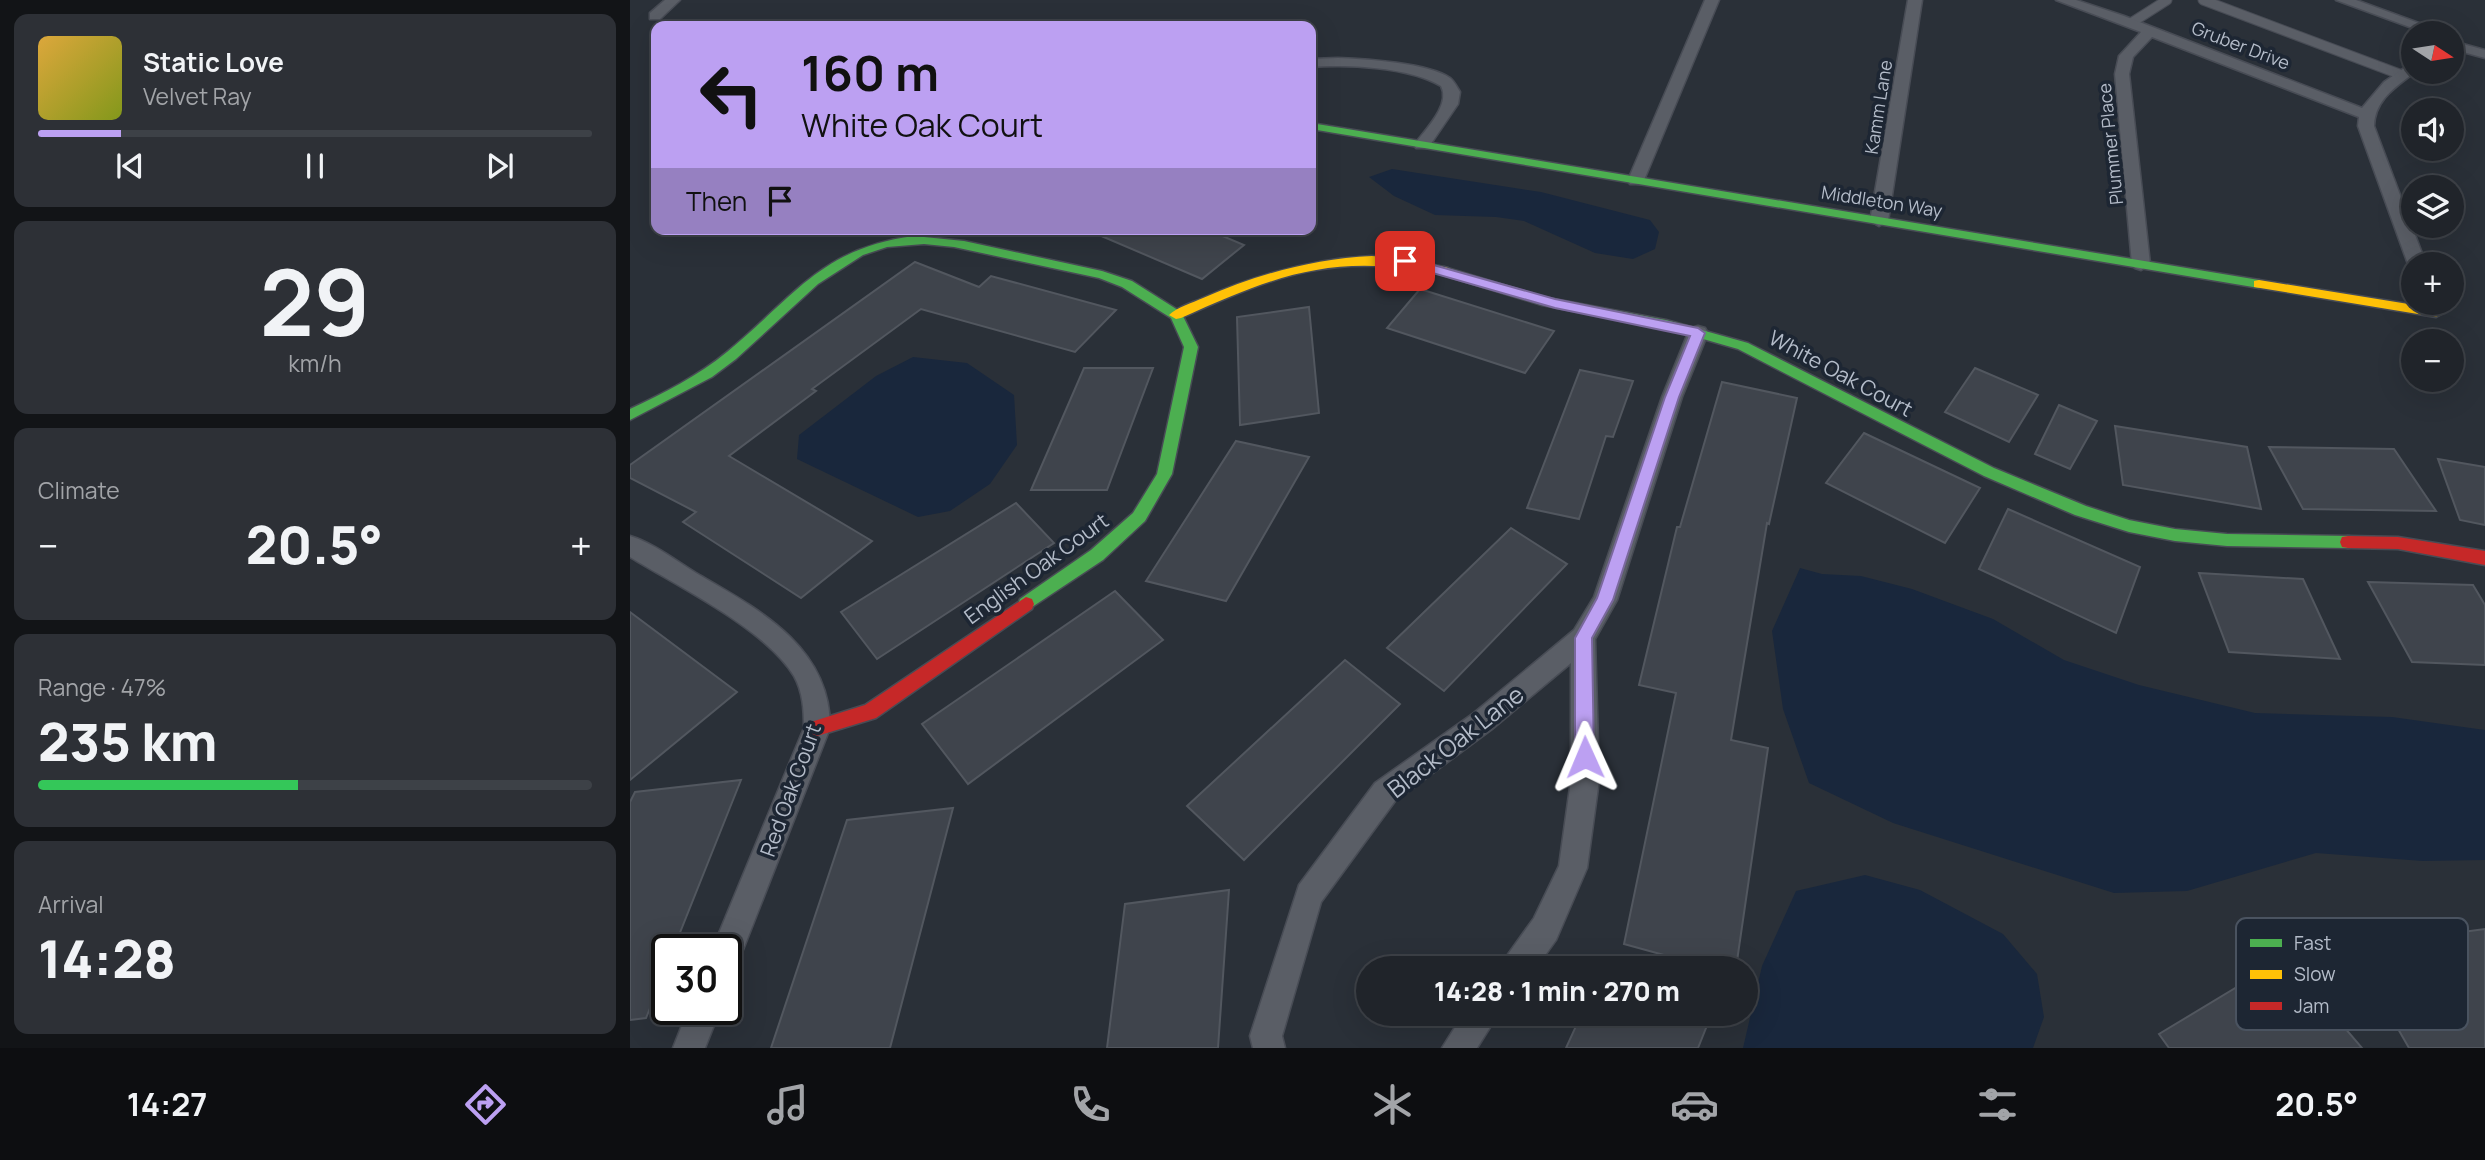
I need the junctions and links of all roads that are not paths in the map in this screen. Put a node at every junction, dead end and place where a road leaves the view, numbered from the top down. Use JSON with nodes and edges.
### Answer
{"nodes":[{"id":1,"x":673,"y":0,"type":"edge"},
{"id":2,"x":1712,"y":0,"type":"edge"},
{"id":3,"x":1915,"y":0,"type":"edge"},
{"id":4,"x":2063,"y":0,"type":"edge"},
{"id":5,"x":2167,"y":0,"type":"edge"},
{"id":6,"x":2203,"y":0,"type":"edge"},
{"id":7,"x":2338,"y":2,"type":"edge"},
{"id":8,"x":655,"y":16,"type":"dead end"},
{"id":9,"x":2401,"y":21,"type":"edge"},
{"id":10,"x":2131,"y":23,"type":"junction"},
{"id":11,"x":2401,"y":27,"type":"edge"},
{"id":12,"x":2150,"y":30,"type":"junction"},
{"id":13,"x":2464,"y":40,"type":"edge"},
{"id":14,"x":2485,"y":46,"type":"edge"},
{"id":15,"x":2464,"y":48,"type":"edge"},
{"id":16,"x":2485,"y":54,"type":"edge"},
{"id":17,"x":1316,"y":63,"type":"edge"},
{"id":18,"x":2401,"y":69,"type":"edge"},
{"id":19,"x":2401,"y":77,"type":"edge"},
{"id":20,"x":2364,"y":114,"type":"junction"},
{"id":21,"x":1316,"y":127,"type":"edge"},
{"id":22,"x":1422,"y":145,"type":"junction"},
{"id":23,"x":1636,"y":180,"type":"junction"},
{"id":24,"x":1879,"y":220,"type":"junction"},
{"id":25,"x":2413,"y":252,"type":"edge"},
{"id":26,"x":2141,"y":264,"type":"junction"},
{"id":27,"x":2401,"y":307,"type":"edge"},
{"id":28,"x":1176,"y":315,"type":"junction"},
{"id":29,"x":1698,"y":333,"type":"junction"},
{"id":30,"x":630,"y":415,"type":"edge"},
{"id":31,"x":630,"y":545,"type":"edge"},
{"id":32,"x":2485,"y":558,"type":"edge"},
{"id":33,"x":1583,"y":638,"type":"junction"},
{"id":34,"x":817,"y":728,"type":"junction"},
{"id":35,"x":734,"y":934,"type":"edge"},
{"id":36,"x":1526,"y":956,"type":"edge"},
{"id":37,"x":698,"y":1025,"type":"edge"},
{"id":38,"x":1474,"y":1026,"type":"edge"},
{"id":39,"x":689,"y":1048,"type":"edge"},
{"id":40,"x":1269,"y":1048,"type":"edge"},
{"id":41,"x":1458,"y":1048,"type":"edge"}],
"edges":[{"from":1,"to":8,"type":"street"},
{"from":2,"to":23,"type":"street"},
{"from":3,"to":24,"type":"street","name":"Kamm Lane"},
{"from":4,"to":10,"type":"street","name":"Gruber Drive"},
{"from":5,"to":10,"type":"lane"},
{"from":6,"to":18,"type":"lane"},
{"from":7,"to":9,"type":"street"},
{"from":7,"to":11,"type":"street"},
{"from":10,"to":12,"type":"street","name":"Gruber Drive"},
{"from":12,"to":20,"type":"street","name":"Gruber Drive"},
{"from":12,"to":26,"type":"street","name":"Plummer Place"},
{"from":13,"to":14,"type":"street"},
{"from":15,"to":16,"type":"street"},
{"from":17,"to":22,"type":"street"},
{"from":19,"to":20,"type":"street"},
{"from":20,"to":25,"type":"street"},
{"from":21,"to":22,"type":"street","name":"Middleton Way"},
{"from":22,"to":23,"type":"street","name":"Middleton Way"},
{"from":23,"to":24,"type":"street","name":"Middleton Way"},
{"from":24,"to":26,"type":"street","name":"Middleton Way"},
{"from":26,"to":27,"type":"street","name":"Middleton Way"},
{"from":28,"to":29,"type":"street","name":"White Oak Court"},
{"from":28,"to":30,"type":"street"},
{"from":28,"to":34,"type":"street","name":"English Oak Court"},
{"from":29,"to":32,"type":"street","name":"White Oak Court"},
{"from":29,"to":33,"type":"street","name":"Black Oak Lane"},
{"from":31,"to":34,"type":"street","name":"Red Oak Court"},
{"from":33,"to":36,"type":"street"},
{"from":33,"to":40,"type":"street","name":"Black Oak Lane"},
{"from":34,"to":35,"type":"street","name":"Red Oak Court"},
{"from":37,"to":39,"type":"street"},
{"from":38,"to":41,"type":"street"}]}
